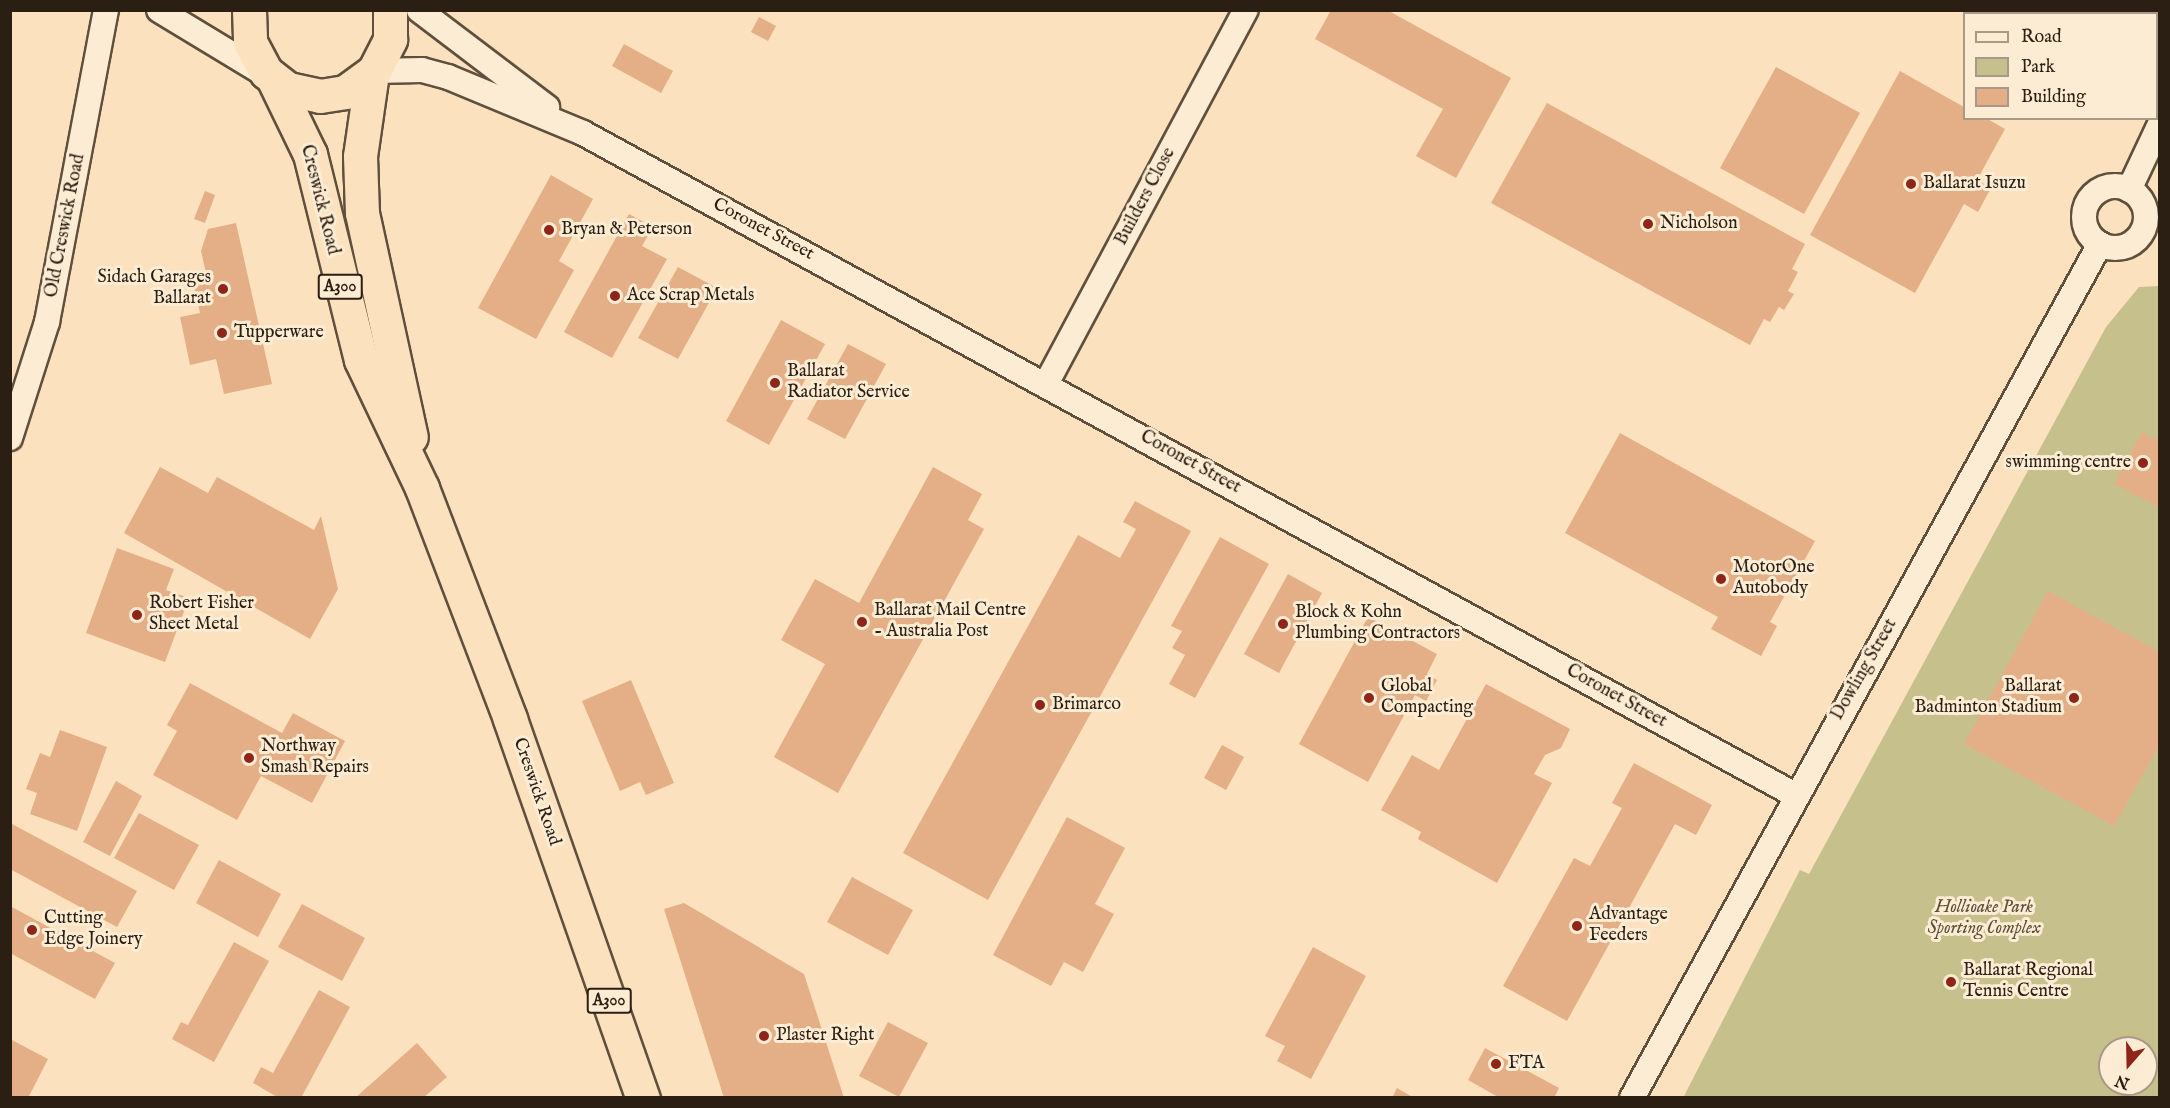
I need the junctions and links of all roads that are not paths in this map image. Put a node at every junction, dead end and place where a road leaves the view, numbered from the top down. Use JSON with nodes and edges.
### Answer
{"nodes":[{"id":1,"x":106,"y":10,"type":"edge"},
{"id":2,"x":159,"y":10,"type":"edge"},
{"id":3,"x":249,"y":10,"type":"edge"},
{"id":4,"x":390,"y":10,"type":"edge"},
{"id":5,"x":419,"y":10,"type":"edge"},
{"id":6,"x":1246,"y":10,"type":"edge"},
{"id":7,"x":373,"y":72,"type":"junction"},
{"id":8,"x":274,"y":79,"type":"junction"},
{"id":9,"x":2160,"y":124,"type":"edge"},
{"id":10,"x":583,"y":133,"type":"junction"},
{"id":11,"x":2129,"y":190,"type":"junction"},
{"id":12,"x":2151,"y":236,"type":"edge"},
{"id":13,"x":2100,"y":244,"type":"junction"},
{"id":14,"x":1046,"y":384,"type":"junction"},
{"id":15,"x":10,"y":438,"type":"edge"},
{"id":16,"x":422,"y":488,"type":"junction"},
{"id":17,"x":1795,"y":795,"type":"junction"},
{"id":18,"x":643,"y":1098,"type":"edge"},
{"id":19,"x":1632,"y":1098,"type":"edge"}],
"edges":[{"from":1,"to":15,"type":"street","name":"Old Creswick Road"},
{"from":2,"to":8,"type":"street"},
{"from":3,"to":8,"type":"highway","number":"A300"},
{"from":4,"to":7,"type":"highway","number":"A300"},
{"from":5,"to":10,"type":"street","name":"Coronet Street"},
{"from":6,"to":14,"type":"street","name":"Builders Close"},
{"from":7,"to":8,"type":"highway","number":"A300"},
{"from":7,"to":10,"type":"street","name":"Coronet Street"},
{"from":7,"to":16,"type":"highway","name":"Creswick Road","number":"A300"},
{"from":8,"to":16,"type":"highway","name":"Creswick Road","number":"A300"},
{"from":9,"to":11,"type":"street"},
{"from":10,"to":14,"type":"street","name":"Coronet Street"},
{"from":11,"to":12,"type":"street"},
{"from":11,"to":13,"type":"street"},
{"from":12,"to":13,"type":"street"},
{"from":13,"to":17,"type":"street","name":"Dowling Street"},
{"from":14,"to":17,"type":"street","name":"Coronet Street"},
{"from":16,"to":18,"type":"highway","name":"Creswick Road","number":"A300"},
{"from":17,"to":19,"type":"street","name":"Dowling Street"}]}
